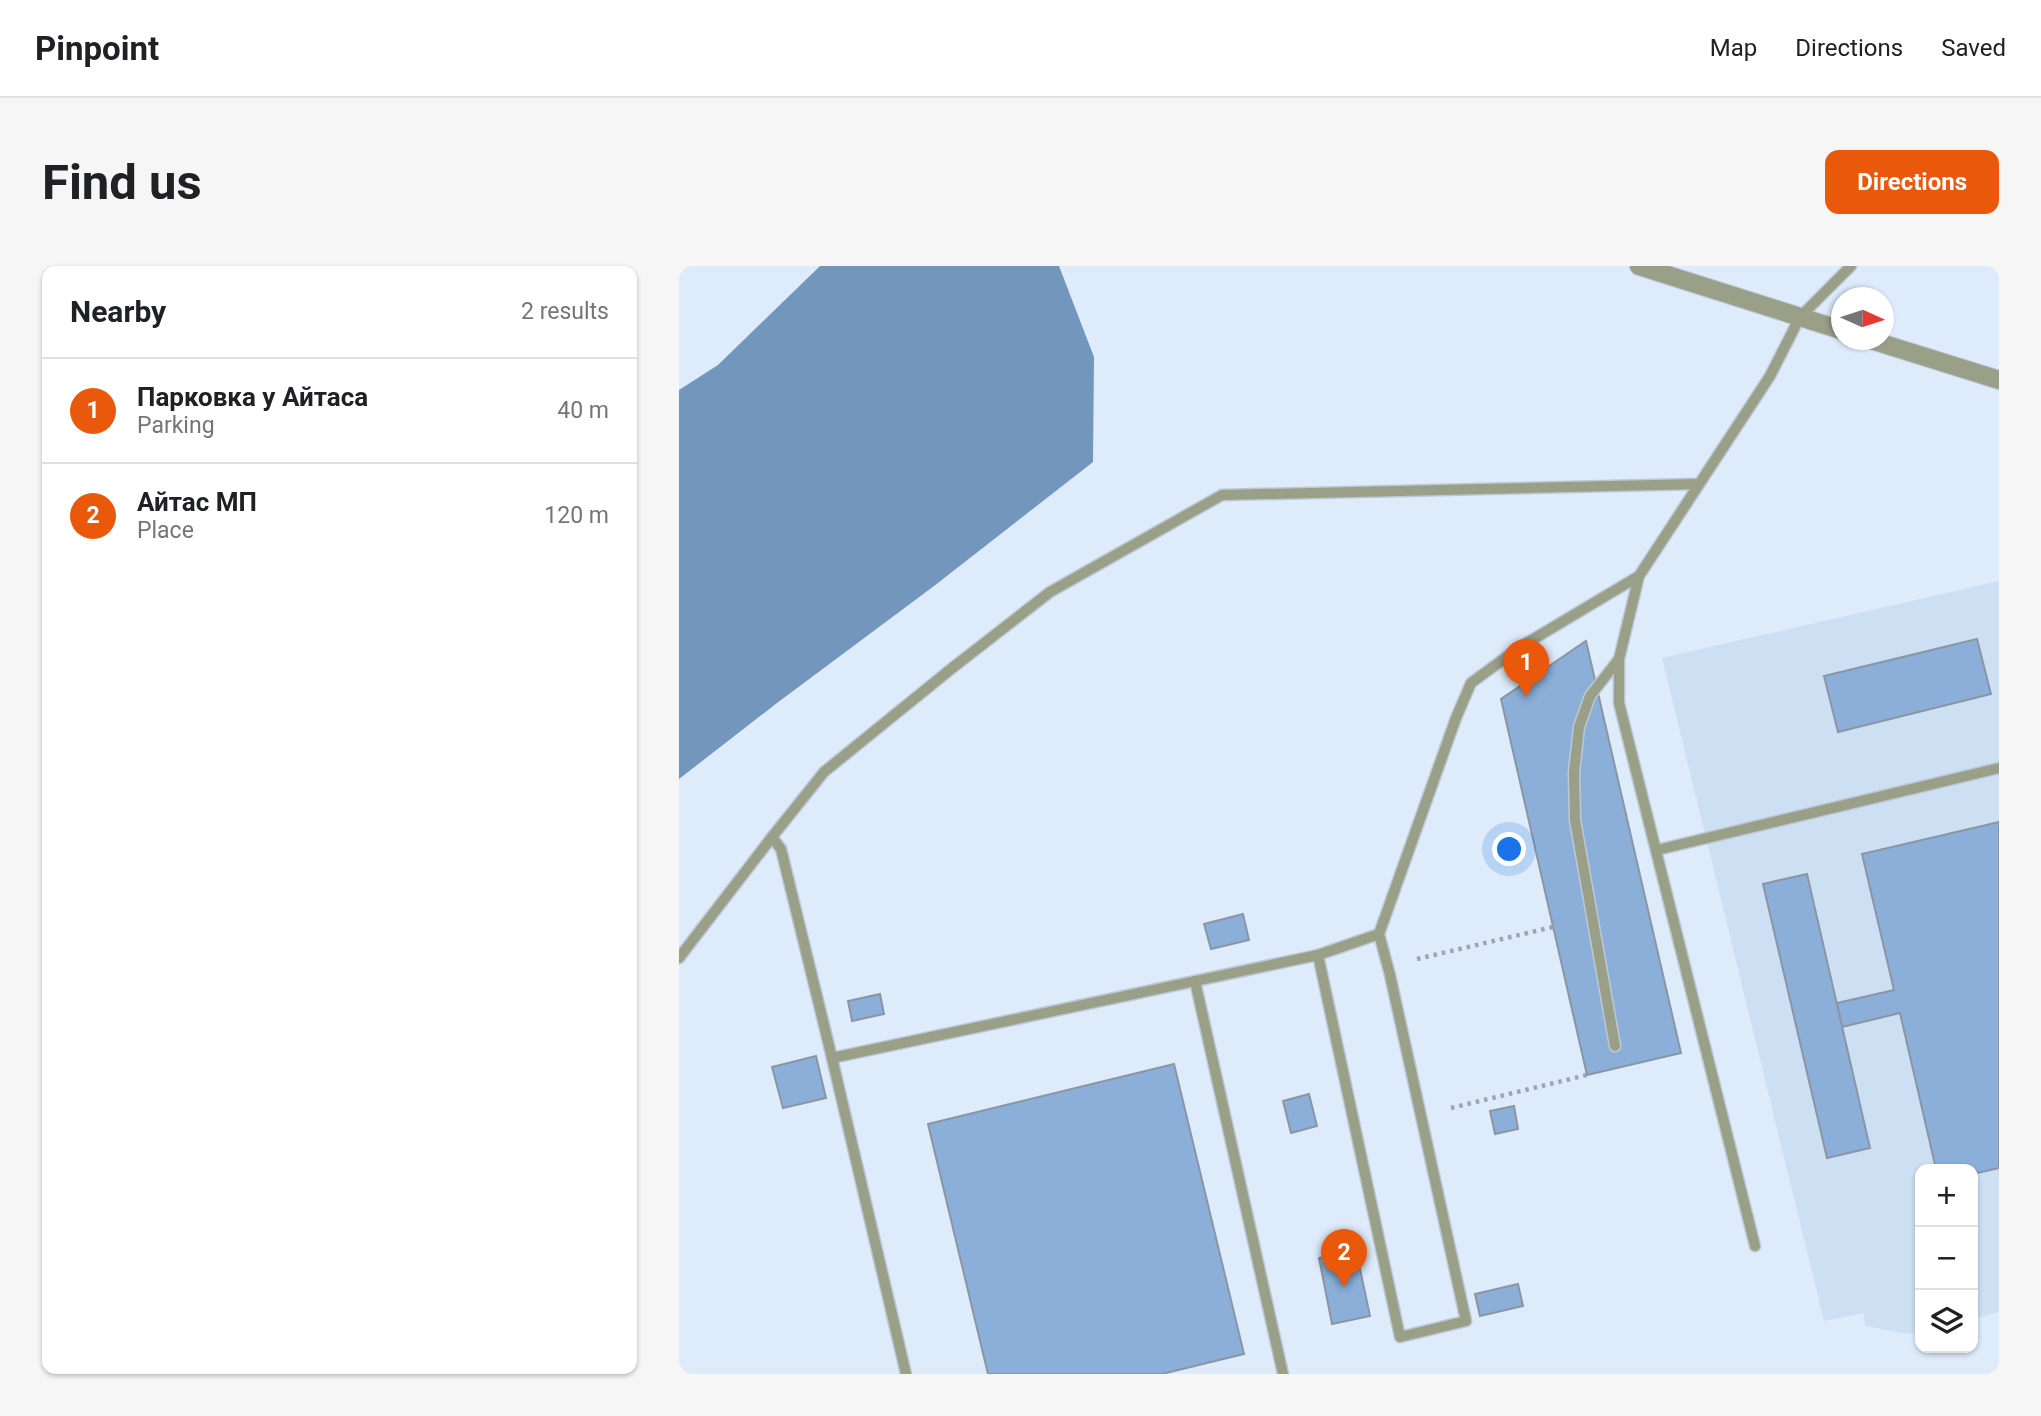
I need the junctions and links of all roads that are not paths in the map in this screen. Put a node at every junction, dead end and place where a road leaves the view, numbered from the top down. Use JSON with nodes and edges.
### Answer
{"nodes":[{"id":1,"x":1639,"y":266,"type":"edge"},
{"id":2,"x":1851,"y":266,"type":"edge"},
{"id":3,"x":1800,"y":317,"type":"junction"},
{"id":4,"x":1831,"y":327,"type":"edge"},
{"id":5,"x":1894,"y":347,"type":"edge"},
{"id":6,"x":1992,"y":378,"type":"edge"},
{"id":7,"x":1698,"y":484,"type":"junction"},
{"id":8,"x":1639,"y":576,"type":"junction"},
{"id":9,"x":1619,"y":659,"type":"junction"},
{"id":10,"x":1999,"y":768,"type":"edge"},
{"id":11,"x":772,"y":837,"type":"junction"},
{"id":12,"x":1657,"y":850,"type":"junction"},
{"id":13,"x":1379,"y":934,"type":"junction"},
{"id":14,"x":1318,"y":955,"type":"junction"},
{"id":15,"x":679,"y":958,"type":"edge"},
{"id":16,"x":1195,"y":981,"type":"junction"},
{"id":17,"x":1615,"y":1046,"type":"dead end"},
{"id":18,"x":832,"y":1058,"type":"junction"},
{"id":19,"x":1755,"y":1246,"type":"dead end"},
{"id":20,"x":906,"y":1374,"type":"edge"},
{"id":21,"x":1283,"y":1374,"type":"edge"}],
"edges":[{"from":1,"to":3,"type":"street"},
{"from":2,"to":3,"type":"lane"},
{"from":3,"to":4,"type":"street"},
{"from":3,"to":7,"type":"lane"},
{"from":5,"to":6,"type":"street"},
{"from":7,"to":8,"type":"lane"},
{"from":7,"to":11,"type":"lane"},
{"from":8,"to":9,"type":"lane"},
{"from":8,"to":13,"type":"lane"},
{"from":9,"to":12,"type":"lane"},
{"from":9,"to":17,"type":"lane"},
{"from":10,"to":12,"type":"lane"},
{"from":11,"to":15,"type":"lane"},
{"from":11,"to":18,"type":"lane"},
{"from":12,"to":19,"type":"lane"},
{"from":13,"to":14,"type":"lane"},
{"from":13,"to":14,"type":"lane"},
{"from":14,"to":16,"type":"lane"},
{"from":16,"to":18,"type":"lane"},
{"from":16,"to":21,"type":"lane"},
{"from":18,"to":20,"type":"lane"}]}
